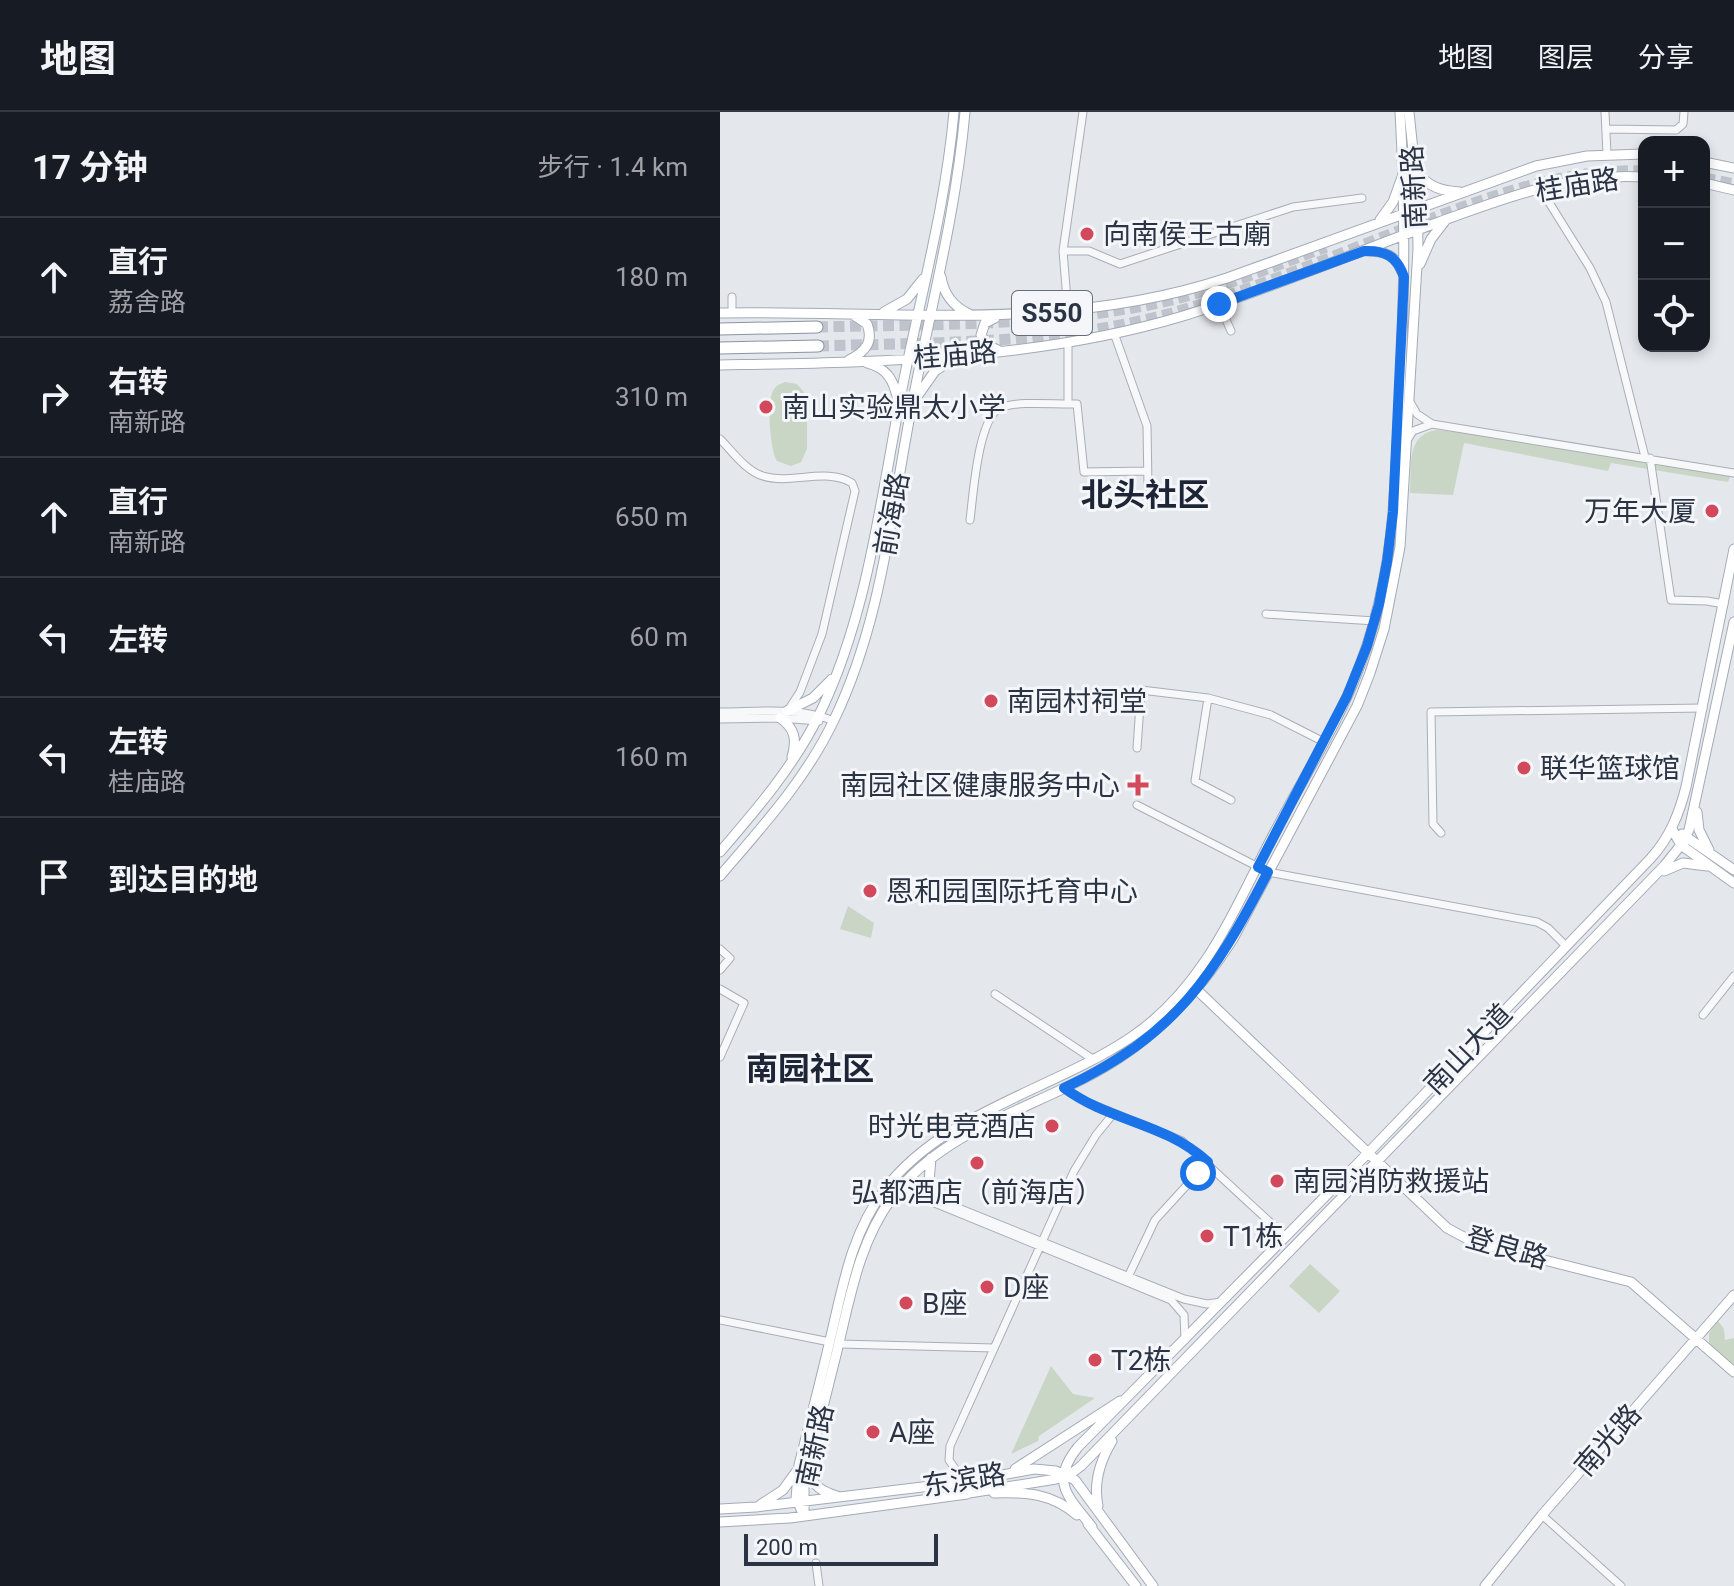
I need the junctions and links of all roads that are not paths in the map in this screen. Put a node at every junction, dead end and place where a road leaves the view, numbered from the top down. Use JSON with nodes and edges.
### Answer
{"nodes":[{"id":1,"x":954,"y":112,"type":"edge"},
{"id":2,"x":965,"y":112,"type":"edge"},
{"id":3,"x":1083,"y":112,"type":"edge"},
{"id":4,"x":1400,"y":112,"type":"edge"},
{"id":5,"x":1409,"y":112,"type":"edge"},
{"id":6,"x":1605,"y":112,"type":"edge"},
{"id":7,"x":1684,"y":112,"type":"edge"},
{"id":8,"x":1607,"y":129,"type":"junction"},
{"id":9,"x":1607,"y":154,"type":"junction"},
{"id":10,"x":1638,"y":154,"type":"edge"},
{"id":11,"x":1734,"y":157,"type":"edge"},
{"id":12,"x":1710,"y":163,"type":"edge"},
{"id":13,"x":1404,"y":166,"type":"junction"},
{"id":14,"x":1415,"y":166,"type":"junction"},
{"id":15,"x":1731,"y":168,"type":"edge"},
{"id":16,"x":1638,"y":177,"type":"edge"},
{"id":17,"x":1710,"y":184,"type":"edge"},
{"id":18,"x":1540,"y":188,"type":"junction"},
{"id":19,"x":1467,"y":190,"type":"junction"},
{"id":20,"x":1734,"y":190,"type":"edge"},
{"id":21,"x":1362,"y":198,"type":"dead end"},
{"id":22,"x":1417,"y":209,"type":"junction"},
{"id":23,"x":1406,"y":213,"type":"junction"},
{"id":24,"x":1450,"y":218,"type":"junction"},
{"id":25,"x":1370,"y":226,"type":"junction"},
{"id":26,"x":1417,"y":229,"type":"junction"},
{"id":27,"x":1406,"y":234,"type":"junction"},
{"id":28,"x":1063,"y":251,"type":"junction"},
{"id":29,"x":1356,"y":253,"type":"junction"},
{"id":30,"x":941,"y":267,"type":"junction"},
{"id":31,"x":928,"y":269,"type":"junction"},
{"id":32,"x":1404,"y":282,"type":"junction"},
{"id":33,"x":1416,"y":283,"type":"junction"},
{"id":34,"x":732,"y":297,"type":"dead end"},
{"id":35,"x":1219,"y":304,"type":"junction"},
{"id":36,"x":1068,"y":312,"type":"junction"},
{"id":37,"x":720,"y":313,"type":"edge"},
{"id":38,"x":732,"y":313,"type":"junction"},
{"id":39,"x":847,"y":314,"type":"junction"},
{"id":40,"x":869,"y":315,"type":"junction"},
{"id":41,"x":918,"y":316,"type":"junction"},
{"id":42,"x":930,"y":316,"type":"junction"},
{"id":43,"x":981,"y":316,"type":"junction"},
{"id":44,"x":1002,"y":316,"type":"junction"},
{"id":45,"x":817,"y":327,"type":"tunnel mouth"},
{"id":46,"x":720,"y":329,"type":"edge"},
{"id":47,"x":1231,"y":331,"type":"dead end"},
{"id":48,"x":1114,"y":333,"type":"junction"},
{"id":49,"x":1068,"y":342,"type":"junction"},
{"id":50,"x":818,"y":346,"type":"tunnel mouth"},
{"id":51,"x":720,"y":348,"type":"edge"},
{"id":52,"x":1003,"y":351,"type":"junction"},
{"id":53,"x":962,"y":355,"type":"junction"},
{"id":54,"x":909,"y":359,"type":"junction"},
{"id":55,"x":921,"y":359,"type":"junction"},
{"id":56,"x":850,"y":361,"type":"junction"},
{"id":57,"x":720,"y":365,"type":"edge"},
{"id":58,"x":1409,"y":399,"type":"junction"},
{"id":59,"x":1068,"y":404,"type":"junction"},
{"id":60,"x":899,"y":407,"type":"junction"},
{"id":61,"x":911,"y":409,"type":"junction"},
{"id":62,"x":1432,"y":424,"type":"junction"},
{"id":63,"x":720,"y":439,"type":"edge"},
{"id":64,"x":1407,"y":440,"type":"junction"},
{"id":65,"x":1648,"y":458,"type":"junction"},
{"id":66,"x":1147,"y":471,"type":"junction"},
{"id":67,"x":1734,"y":473,"type":"edge"},
{"id":68,"x":1148,"y":487,"type":"dead end"},
{"id":69,"x":970,"y":520,"type":"dead end"},
{"id":70,"x":1734,"y":549,"type":"edge"},
{"id":71,"x":1724,"y":604,"type":"junction"},
{"id":72,"x":1266,"y":614,"type":"dead end"},
{"id":73,"x":1375,"y":621,"type":"junction"},
{"id":74,"x":1734,"y":622,"type":"edge"},
{"id":75,"x":837,"y":673,"type":"junction"},
{"id":76,"x":1208,"y":698,"type":"junction"},
{"id":77,"x":1703,"y":708,"type":"junction"},
{"id":78,"x":720,"y":712,"type":"edge"},
{"id":79,"x":784,"y":715,"type":"junction"},
{"id":80,"x":817,"y":718,"type":"junction"},
{"id":81,"x":720,"y":719,"type":"edge"},
{"id":82,"x":834,"y":721,"type":"junction"},
{"id":83,"x":1324,"y":742,"type":"junction"},
{"id":84,"x":1137,"y":748,"type":"dead end"},
{"id":85,"x":789,"y":767,"type":"junction"},
{"id":86,"x":1698,"y":788,"type":"junction"},
{"id":87,"x":1231,"y":800,"type":"dead end"},
{"id":88,"x":1137,"y":805,"type":"dead end"},
{"id":89,"x":1672,"y":829,"type":"junction"},
{"id":90,"x":1441,"y":833,"type":"dead end"},
{"id":91,"x":1684,"y":841,"type":"junction"},
{"id":92,"x":720,"y":852,"type":"edge"},
{"id":93,"x":1713,"y":855,"type":"junction"},
{"id":94,"x":1258,"y":867,"type":"junction"},
{"id":95,"x":1713,"y":868,"type":"junction"},
{"id":96,"x":1734,"y":870,"type":"edge"},
{"id":97,"x":1268,"y":872,"type":"junction"},
{"id":98,"x":720,"y":876,"type":"edge"},
{"id":99,"x":1654,"y":877,"type":"junction"},
{"id":100,"x":1734,"y":883,"type":"edge"},
{"id":101,"x":1566,"y":946,"type":"junction"},
{"id":102,"x":720,"y":949,"type":"edge"},
{"id":103,"x":720,"y":970,"type":"edge"},
{"id":104,"x":1734,"y":976,"type":"edge"},
{"id":105,"x":720,"y":989,"type":"edge"},
{"id":106,"x":1197,"y":990,"type":"junction"},
{"id":107,"x":995,"y":994,"type":"dead end"},
{"id":108,"x":1703,"y":1015,"type":"dead end"},
{"id":109,"x":720,"y":1057,"type":"edge"},
{"id":110,"x":1094,"y":1060,"type":"junction"},
{"id":111,"x":1064,"y":1088,"type":"junction"},
{"id":112,"x":1113,"y":1114,"type":"junction"},
{"id":113,"x":970,"y":1126,"type":"junction"},
{"id":114,"x":1367,"y":1154,"type":"junction"},
{"id":115,"x":931,"y":1158,"type":"junction"},
{"id":116,"x":1208,"y":1162,"type":"junction"},
{"id":117,"x":1377,"y":1162,"type":"junction"},
{"id":118,"x":898,"y":1185,"type":"junction"},
{"id":119,"x":939,"y":1199,"type":"junction"},
{"id":120,"x":1285,"y":1236,"type":"junction"},
{"id":121,"x":1041,"y":1244,"type":"junction"},
{"id":122,"x":1128,"y":1277,"type":"junction"},
{"id":123,"x":1734,"y":1295,"type":"edge"},
{"id":124,"x":1221,"y":1302,"type":"junction"},
{"id":125,"x":720,"y":1320,"type":"edge"},
{"id":126,"x":1697,"y":1339,"type":"junction"},
{"id":127,"x":1185,"y":1340,"type":"junction"},
{"id":128,"x":834,"y":1343,"type":"junction"},
{"id":129,"x":994,"y":1348,"type":"junction"},
{"id":130,"x":1734,"y":1372,"type":"edge"},
{"id":131,"x":1133,"y":1394,"type":"junction"},
{"id":132,"x":1126,"y":1420,"type":"junction"},
{"id":133,"x":804,"y":1466,"type":"junction"},
{"id":134,"x":1064,"y":1475,"type":"junction"},
{"id":135,"x":994,"y":1477,"type":"junction"},
{"id":136,"x":964,"y":1482,"type":"junction"},
{"id":137,"x":963,"y":1494,"type":"junction"},
{"id":138,"x":840,"y":1497,"type":"junction"},
{"id":139,"x":800,"y":1502,"type":"junction"},
{"id":140,"x":756,"y":1507,"type":"junction"},
{"id":141,"x":720,"y":1509,"type":"edge"},
{"id":142,"x":1542,"y":1515,"type":"junction"},
{"id":143,"x":804,"y":1516,"type":"junction"},
{"id":144,"x":1102,"y":1517,"type":"junction"},
{"id":145,"x":720,"y":1522,"type":"edge"},
{"id":146,"x":1092,"y":1527,"type":"junction"},
{"id":147,"x":816,"y":1563,"type":"dead end"},
{"id":148,"x":819,"y":1586,"type":"edge"},
{"id":149,"x":1136,"y":1586,"type":"edge"},
{"id":150,"x":1153,"y":1586,"type":"edge"},
{"id":151,"x":1485,"y":1586,"type":"edge"},
{"id":152,"x":1621,"y":1586,"type":"edge"}],
"edges":[{"from":1,"to":31,"type":"main road","name":"前海路"},
{"from":2,"to":30,"type":"main road","name":"前海路"},
{"from":3,"to":28,"type":"street"},
{"from":4,"to":13,"type":"main road","name":"南新路"},
{"from":5,"to":14,"type":"main road","name":"南新路"},
{"from":6,"to":8,"type":"street"},
{"from":7,"to":8,"type":"street"},
{"from":8,"to":9,"type":"street"},
{"from":9,"to":10,"type":"main road","name":"桂庙路","number":"S550"},
{"from":9,"to":19,"type":"main road","name":"桂庙路","number":"S550"},
{"from":11,"to":15,"type":"street"},
{"from":12,"to":15,"type":"main road"},
{"from":13,"to":23,"type":"main road","name":"南新路"},
{"from":13,"to":25,"type":"main road"},
{"from":14,"to":19,"type":"main road"},
{"from":14,"to":22,"type":"main road","name":"南新路"},
{"from":16,"to":18,"type":"main road","name":"桂庙路","number":"S550"},
{"from":17,"to":20,"type":"main road"},
{"from":18,"to":24,"type":"main road","name":"桂庙路","number":"S550"},
{"from":18,"to":65,"type":"street"},
{"from":19,"to":22,"type":"main road","name":"桂庙路","number":"S550"},
{"from":21,"to":28,"type":"street"},
{"from":22,"to":23,"type":"main road","name":"桂庙路","number":"S550"},
{"from":22,"to":26,"type":"main road","name":"南新路"},
{"from":23,"to":25,"type":"main road","name":"桂庙路","number":"S550"},
{"from":23,"to":27,"type":"main road","name":"南新路"},
{"from":24,"to":26,"type":"main road","name":"桂庙路","number":"S550"},
{"from":24,"to":33,"type":"main road"},
{"from":25,"to":36,"type":"main road","name":"桂庙路","number":"S550"},
{"from":26,"to":27,"type":"main road","name":"桂庙路","number":"S550"},
{"from":26,"to":33,"type":"main road","name":"南新路"},
{"from":27,"to":29,"type":"main road","name":"桂庙路","number":"S550"},
{"from":27,"to":32,"type":"main road","name":"南新路"},
{"from":28,"to":36,"type":"street"},
{"from":29,"to":32,"type":"main road"},
{"from":29,"to":35,"type":"main road","name":"桂庙路","number":"S550"},
{"from":30,"to":42,"type":"main road","name":"前海路"},
{"from":30,"to":43,"type":"main road"},
{"from":31,"to":40,"type":"main road"},
{"from":31,"to":41,"type":"main road","name":"前海路"},
{"from":32,"to":73,"type":"main road","name":"南新路"},
{"from":33,"to":58,"type":"main road","name":"南新路"},
{"from":34,"to":38,"type":"street"},
{"from":35,"to":47,"type":"street"},
{"from":35,"to":48,"type":"main road","name":"桂庙路","number":"S550"},
{"from":36,"to":44,"type":"main road","name":"桂庙路","number":"S550"},
{"from":37,"to":38,"type":"main road","name":"桂庙路","number":"S550"},
{"from":38,"to":39,"type":"main road","name":"桂庙路","number":"S550"},
{"from":39,"to":40,"type":"main road","name":"桂庙路","number":"S550"},
{"from":39,"to":56,"type":"main road"},
{"from":40,"to":41,"type":"main road","name":"桂庙路","number":"S550"},
{"from":41,"to":42,"type":"main road","name":"桂庙路","number":"S550"},
{"from":41,"to":54,"type":"main road","name":"前海路"},
{"from":42,"to":43,"type":"main road","name":"桂庙路","number":"S550"},
{"from":42,"to":55,"type":"main road","name":"前海路"},
{"from":43,"to":44,"type":"main road","name":"桂庙路","number":"S550"},
{"from":44,"to":52,"type":"main road"},
{"from":45,"to":46,"type":"highway"},
{"from":48,"to":49,"type":"main road","name":"桂庙路","number":"S550"},
{"from":48,"to":66,"type":"street"},
{"from":49,"to":52,"type":"main road","name":"桂庙路","number":"S550"},
{"from":49,"to":59,"type":"street"},
{"from":50,"to":51,"type":"highway"},
{"from":52,"to":53,"type":"main road","name":"桂庙路","number":"S550"},
{"from":53,"to":55,"type":"main road","name":"桂庙路","number":"S550"},
{"from":53,"to":61,"type":"main road"},
{"from":54,"to":55,"type":"main road","name":"桂庙路","number":"S550"},
{"from":54,"to":56,"type":"main road","name":"桂庙路","number":"S550"},
{"from":54,"to":60,"type":"main road","name":"前海路"},
{"from":55,"to":61,"type":"main road","name":"前海路"},
{"from":56,"to":57,"type":"main road","name":"桂庙路","number":"S550"},
{"from":56,"to":60,"type":"main road"},
{"from":58,"to":62,"type":"street"},
{"from":58,"to":64,"type":"main road","name":"南新路"},
{"from":59,"to":66,"type":"street"},
{"from":59,"to":69,"type":"street"},
{"from":60,"to":75,"type":"main road","name":"前海路"},
{"from":61,"to":82,"type":"main road","name":"前海路"},
{"from":62,"to":64,"type":"street"},
{"from":62,"to":65,"type":"street"},
{"from":63,"to":79,"type":"street"},
{"from":64,"to":97,"type":"main road","name":"南新路"},
{"from":65,"to":67,"type":"street"},
{"from":65,"to":71,"type":"street"},
{"from":66,"to":68,"type":"street"},
{"from":70,"to":71,"type":"main road","name":"南山大道"},
{"from":71,"to":77,"type":"main road","name":"南山大道"},
{"from":72,"to":73,"type":"street"},
{"from":73,"to":83,"type":"main road","name":"南新路"},
{"from":74,"to":86,"type":"main road","name":"南山大道"},
{"from":75,"to":79,"type":"main road"},
{"from":75,"to":80,"type":"main road","name":"前海路"},
{"from":76,"to":83,"type":"street"},
{"from":76,"to":84,"type":"street"},
{"from":76,"to":87,"type":"street"},
{"from":77,"to":89,"type":"main road","name":"南山大道"},
{"from":77,"to":90,"type":"street"},
{"from":78,"to":79,"type":"street"},
{"from":79,"to":80,"type":"street"},
{"from":79,"to":81,"type":"street"},
{"from":79,"to":85,"type":"main road"},
{"from":80,"to":82,"type":"street"},
{"from":80,"to":85,"type":"main road","name":"前海路"},
{"from":82,"to":98,"type":"main road","name":"前海路"},
{"from":83,"to":94,"type":"main road","name":"南新路"},
{"from":85,"to":92,"type":"main road","name":"前海路"},
{"from":86,"to":91,"type":"main road","name":"南山大道"},
{"from":86,"to":93,"type":"main road"},
{"from":88,"to":94,"type":"street"},
{"from":89,"to":91,"type":"main road"},
{"from":89,"to":101,"type":"main road","name":"南山大道"},
{"from":91,"to":93,"type":"main road"},
{"from":91,"to":95,"type":"main road"},
{"from":91,"to":99,"type":"main road","name":"南山大道"},
{"from":93,"to":96,"type":"main road"},
{"from":94,"to":97,"type":"street"},
{"from":94,"to":110,"type":"main road","name":"南新路"},
{"from":95,"to":99,"type":"main road"},
{"from":95,"to":100,"type":"main road"},
{"from":97,"to":101,"type":"street"},
{"from":97,"to":106,"type":"main road","name":"南新路"},
{"from":99,"to":117,"type":"main road","name":"南山大道"},
{"from":101,"to":114,"type":"main road","name":"南山大道"},
{"from":102,"to":103,"type":"street"},
{"from":104,"to":108,"type":"street"},
{"from":105,"to":109,"type":"street"},
{"from":106,"to":111,"type":"main road","name":"南新路"},
{"from":106,"to":114,"type":"main road","name":"登良路"},
{"from":107,"to":110,"type":"street"},
{"from":110,"to":113,"type":"main road","name":"南新路"},
{"from":111,"to":112,"type":"street"},
{"from":111,"to":113,"type":"main road","name":"南新路"},
{"from":112,"to":116,"type":"street"},
{"from":112,"to":121,"type":"street"},
{"from":113,"to":115,"type":"main road","name":"南新路"},
{"from":113,"to":118,"type":"main road","name":"南新路"},
{"from":114,"to":117,"type":"main road","name":"登良路"},
{"from":114,"to":120,"type":"main road","name":"南山大道"},
{"from":115,"to":118,"type":"main road","name":"南新路"},
{"from":115,"to":119,"type":"main road"},
{"from":116,"to":120,"type":"street"},
{"from":116,"to":122,"type":"street"},
{"from":117,"to":126,"type":"main road","name":"登良路"},
{"from":117,"to":132,"type":"main road","name":"南山大道"},
{"from":118,"to":119,"type":"street"},
{"from":118,"to":121,"type":"street"},
{"from":118,"to":128,"type":"main road","name":"南新路"},
{"from":119,"to":121,"type":"street"},
{"from":120,"to":124,"type":"main road","name":"南山大道"},
{"from":121,"to":122,"type":"street"},
{"from":121,"to":127,"type":"street"},
{"from":121,"to":129,"type":"street"},
{"from":122,"to":124,"type":"street"},
{"from":123,"to":126,"type":"main road","name":"南光路"},
{"from":124,"to":127,"type":"main road","name":"南山大道"},
{"from":125,"to":128,"type":"street"},
{"from":126,"to":130,"type":"main road","name":"登良路"},
{"from":126,"to":142,"type":"main road","name":"南光路"},
{"from":127,"to":131,"type":"main road","name":"南山大道"},
{"from":128,"to":129,"type":"street"},
{"from":128,"to":133,"type":"main road","name":"南新路"},
{"from":129,"to":136,"type":"street"},
{"from":131,"to":134,"type":"main road","name":"南山大道"},
{"from":131,"to":135,"type":"main road"},
{"from":132,"to":134,"type":"main road","name":"南山大道"},
{"from":132,"to":144,"type":"main road"},
{"from":133,"to":138,"type":"main road"},
{"from":133,"to":139,"type":"main road","name":"南新路"},
{"from":133,"to":140,"type":"main road"},
{"from":134,"to":135,"type":"main road","name":"东滨路"},
{"from":134,"to":137,"type":"main road"},
{"from":134,"to":144,"type":"main road"},
{"from":134,"to":146,"type":"main road"},
{"from":135,"to":136,"type":"main road","name":"东滨路"},
{"from":136,"to":138,"type":"main road","name":"东滨路"},
{"from":137,"to":143,"type":"main road","name":"东滨路"},
{"from":137,"to":146,"type":"main road","name":"东滨路"},
{"from":138,"to":139,"type":"main road","name":"东滨路"},
{"from":139,"to":140,"type":"main road","name":"东滨路"},
{"from":139,"to":143,"type":"main road","name":"南新路"},
{"from":140,"to":141,"type":"main road","name":"东滨路"},
{"from":142,"to":151,"type":"main road","name":"南光路"},
{"from":142,"to":152,"type":"street"},
{"from":143,"to":145,"type":"main road","name":"东滨路"},
{"from":144,"to":150,"type":"main road"},
{"from":146,"to":149,"type":"main road","name":"东滨路"},
{"from":147,"to":148,"type":"street"}]}
